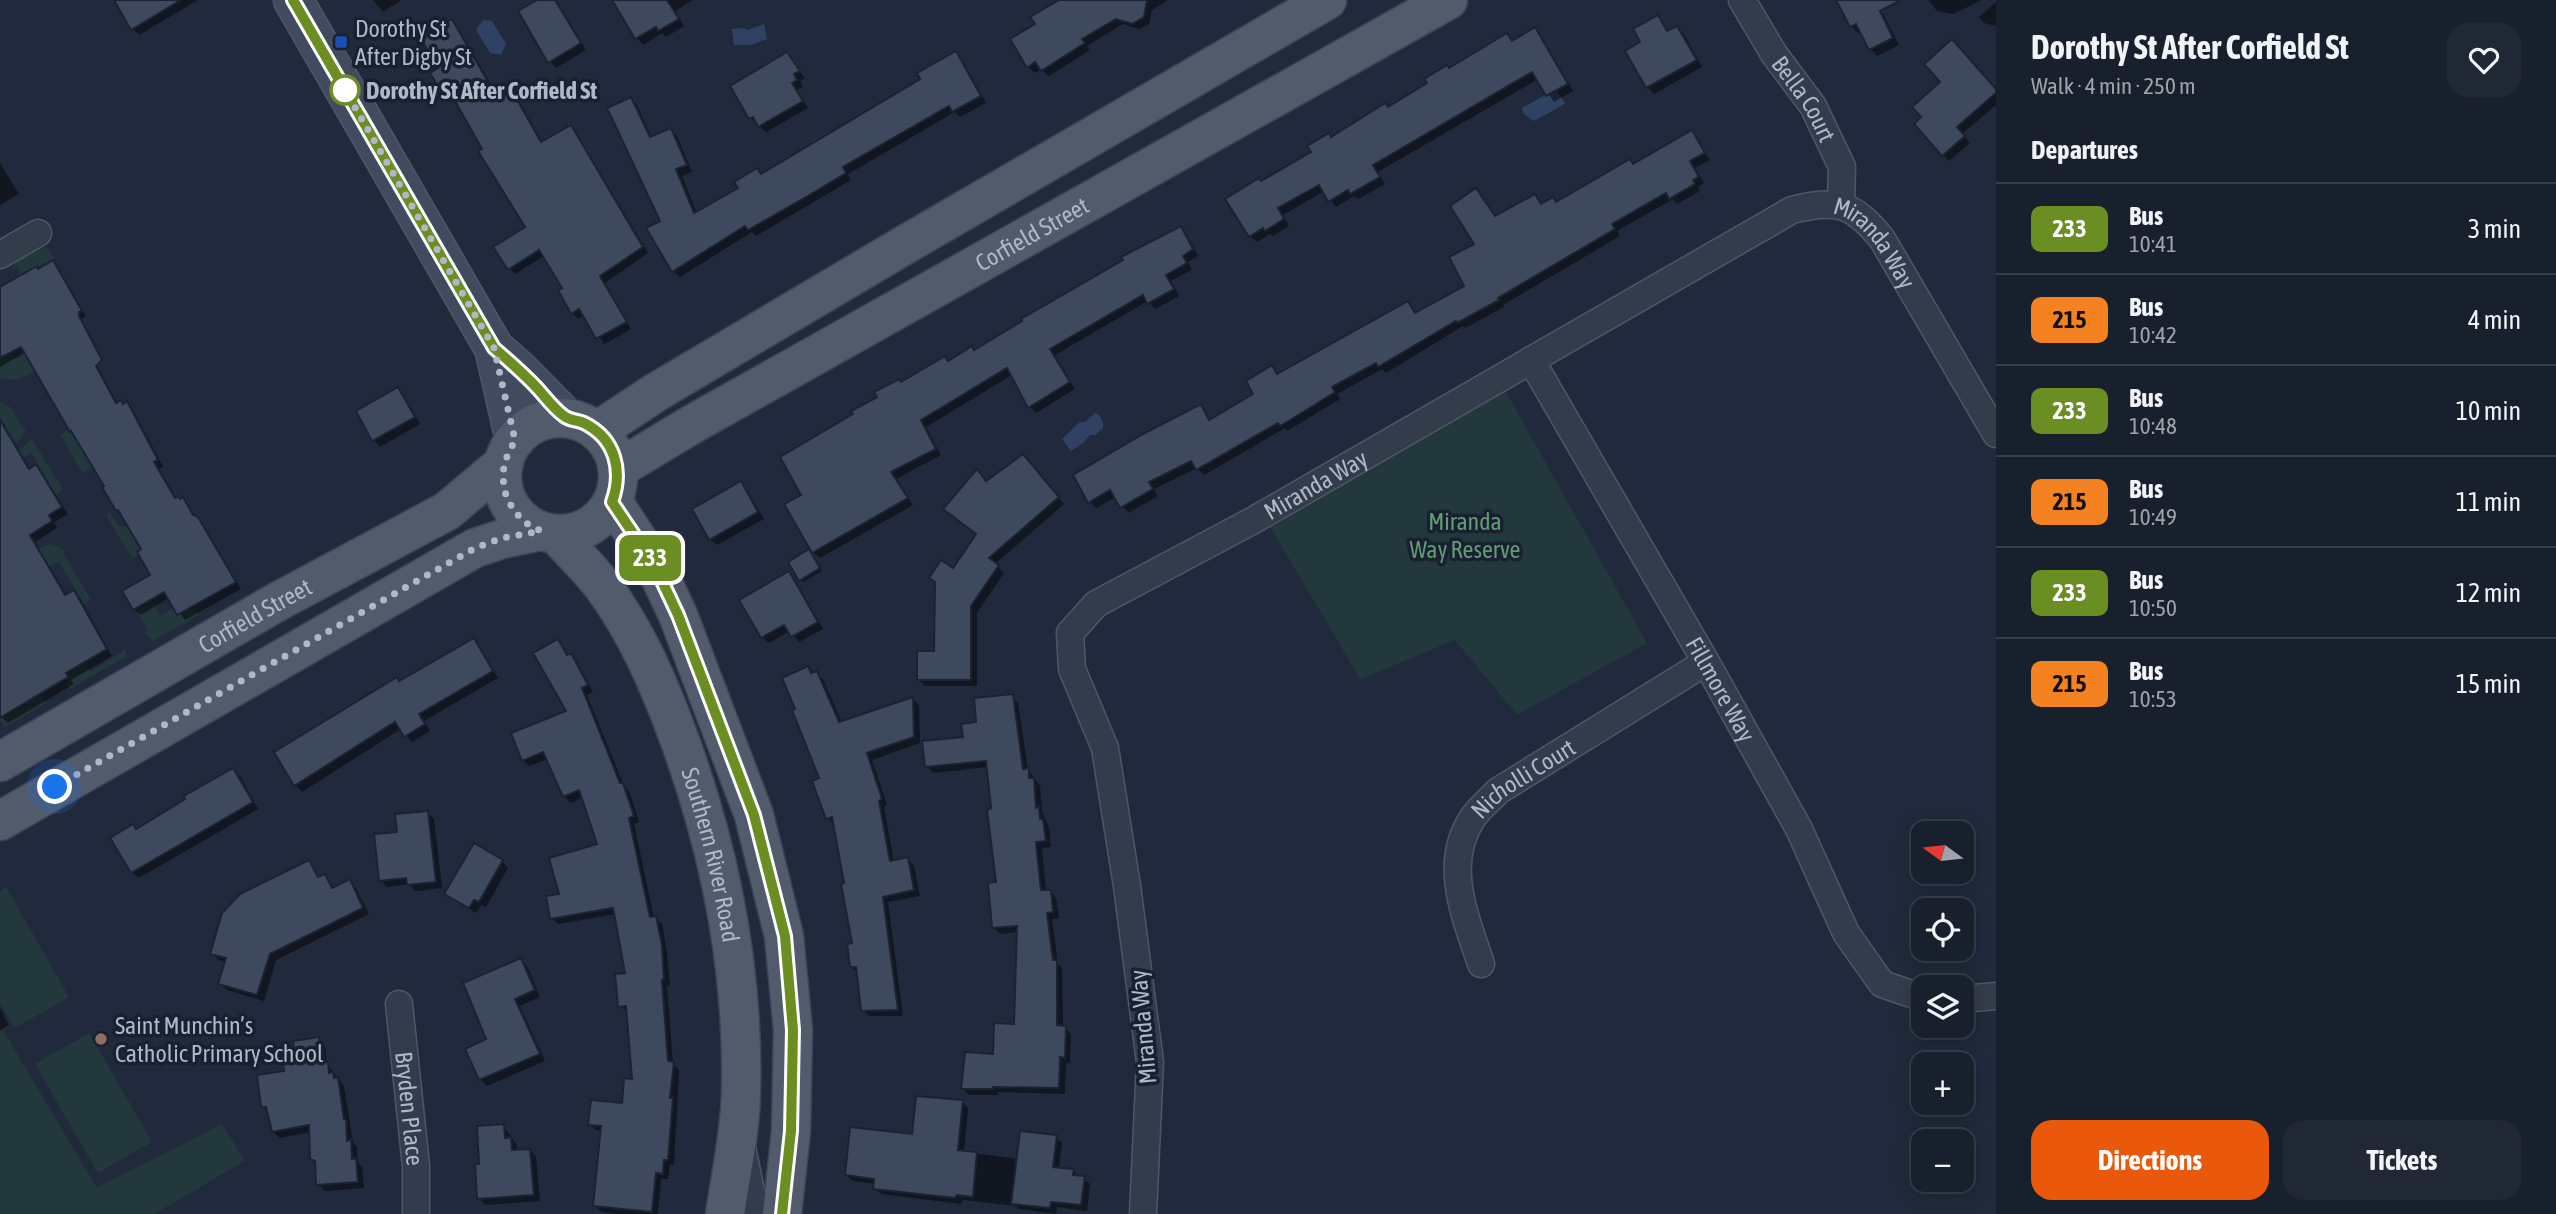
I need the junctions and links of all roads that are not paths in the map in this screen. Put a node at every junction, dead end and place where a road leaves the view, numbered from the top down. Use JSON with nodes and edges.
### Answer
{"nodes":[{"id":1,"x":293,"y":0,"type":"edge"},
{"id":2,"x":1327,"y":0,"type":"edge"},
{"id":3,"x":1448,"y":0,"type":"edge"},
{"id":4,"x":1742,"y":0,"type":"edge"},
{"id":5,"x":1841,"y":205,"type":"junction"},
{"id":6,"x":38,"y":233,"type":"dead end"},
{"id":7,"x":0,"y":255,"type":"edge"},
{"id":8,"x":494,"y":348,"type":"junction"},
{"id":9,"x":1531,"y":360,"type":"junction"},
{"id":10,"x":581,"y":425,"type":"junction"},
{"id":11,"x":1996,"y":434,"type":"edge"},
{"id":12,"x":510,"y":451,"type":"junction"},
{"id":13,"x":615,"y":486,"type":"junction"},
{"id":14,"x":548,"y":533,"type":"junction"},
{"id":15,"x":1706,"y":662,"type":"junction"},
{"id":16,"x":0,"y":762,"type":"edge"},
{"id":17,"x":0,"y":821,"type":"edge"},
{"id":18,"x":1481,"y":964,"type":"dead end"},
{"id":19,"x":1911,"y":994,"type":"edge"},
{"id":20,"x":1996,"y":996,"type":"edge"},
{"id":21,"x":1974,"y":998,"type":"edge"},
{"id":22,"x":399,"y":1004,"type":"dead end"},
{"id":23,"x":737,"y":1140,"type":"junction"},
{"id":24,"x":416,"y":1214,"type":"edge"},
{"id":25,"x":725,"y":1214,"type":"edge"},
{"id":26,"x":757,"y":1214,"type":"edge"},
{"id":27,"x":782,"y":1214,"type":"edge"},
{"id":28,"x":1143,"y":1214,"type":"edge"}],
"edges":[{"from":1,"to":8,"type":"main road"},
{"from":2,"to":10,"type":"main road"},
{"from":3,"to":13,"type":"main road","name":"Corfield Street"},
{"from":4,"to":5,"type":"street","name":"Bella Court"},
{"from":5,"to":9,"type":"street","name":"Miranda Way"},
{"from":5,"to":11,"type":"street","name":"Miranda Way"},
{"from":6,"to":7,"type":"street"},
{"from":8,"to":10,"type":"main road"},
{"from":8,"to":12,"type":"main road"},
{"from":9,"to":15,"type":"street","name":"Fillmore Way"},
{"from":9,"to":28,"type":"street","name":"Miranda Way"},
{"from":10,"to":12,"type":"main road"},
{"from":10,"to":13,"type":"main road"},
{"from":12,"to":14,"type":"main road"},
{"from":12,"to":16,"type":"main road","name":"Corfield Street"},
{"from":13,"to":14,"type":"main road"},
{"from":13,"to":27,"type":"main road","name":"Southern River Road"},
{"from":14,"to":17,"type":"main road","name":"Corfield Street"},
{"from":14,"to":23,"type":"main road","name":"Southern River Road"},
{"from":15,"to":18,"type":"street","name":"Nicholli Court"},
{"from":15,"to":19,"type":"street","name":"Fillmore Way"},
{"from":20,"to":21,"type":"street"},
{"from":22,"to":24,"type":"street","name":"Bryden Place"},
{"from":23,"to":25,"type":"main road","name":"Southern River Road"},
{"from":23,"to":26,"type":"street"}]}
